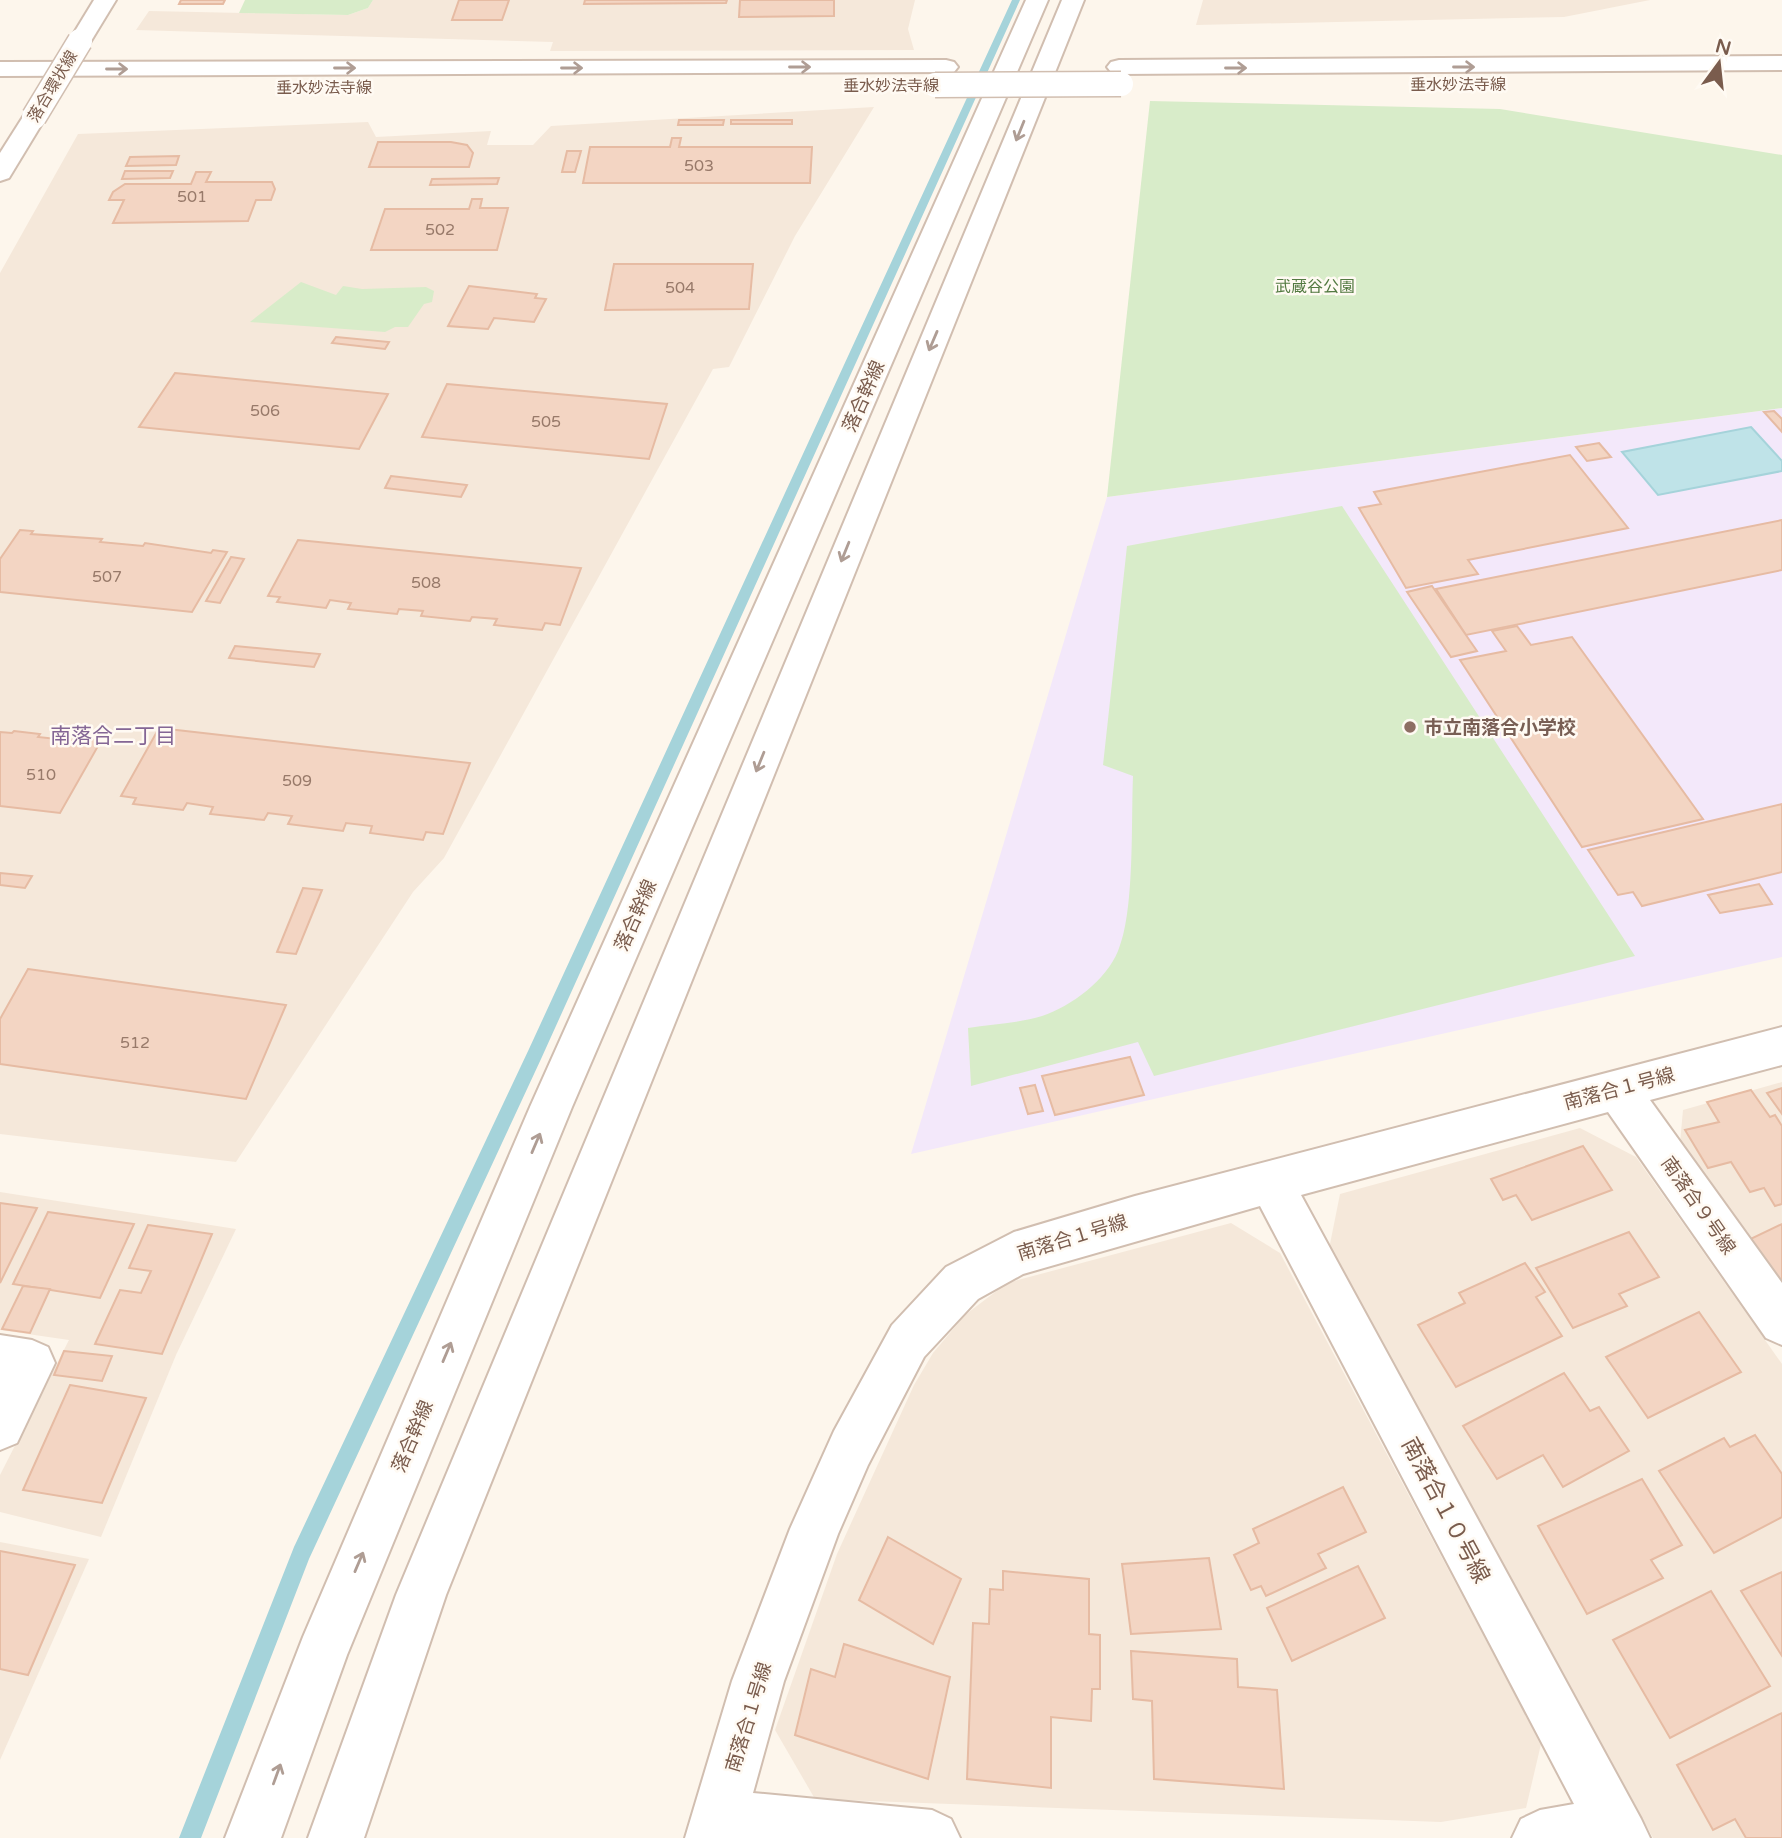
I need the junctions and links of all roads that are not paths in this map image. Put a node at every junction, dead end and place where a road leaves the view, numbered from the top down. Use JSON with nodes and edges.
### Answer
{"nodes":[{"id":1,"x":105,"y":0,"type":"edge"},
{"id":2,"x":1037,"y":0,"type":"edge"},
{"id":3,"x":1073,"y":0,"type":"edge"},
{"id":4,"x":1782,"y":64,"type":"edge"},
{"id":5,"x":0,"y":69,"type":"edge"},
{"id":6,"x":1120,"y":75,"type":"junction"},
{"id":7,"x":941,"y":76,"type":"junction"},
{"id":8,"x":1782,"y":81,"type":"edge"},
{"id":9,"x":0,"y":87,"type":"edge"},
{"id":10,"x":0,"y":173,"type":"edge"},
{"id":11,"x":1782,"y":1046,"type":"edge"},
{"id":12,"x":1616,"y":1088,"type":"junction"},
{"id":13,"x":1270,"y":1182,"type":"junction"},
{"id":14,"x":1782,"y":1322,"type":"edge"},
{"id":15,"x":0,"y":1358,"type":"edge"},
{"id":16,"x":0,"y":1426,"type":"edge"},
{"id":17,"x":715,"y":1827,"type":"edge"},
{"id":18,"x":1618,"y":1831,"type":"edge"},
{"id":19,"x":253,"y":1838,"type":"edge"},
{"id":20,"x":336,"y":1838,"type":"edge"},
{"id":21,"x":932,"y":1838,"type":"edge"},
{"id":22,"x":1539,"y":1838,"type":"edge"}],
"edges":[{"from":1,"to":10,"type":"street","name":"落合環状線","bridge":true},
{"from":19,"to":2,"type":"street","name":"落合幹線","one_way":true},
{"from":3,"to":20,"type":"street","one_way":true},
{"from":6,"to":4,"type":"street","name":"垂水妙法寺線","one_way":true},
{"from":5,"to":7,"type":"street","name":"垂水妙法寺線","one_way":true},
{"from":6,"to":7,"type":"street","name":"垂水妙法寺線","bridge":true},
{"from":6,"to":8,"type":"street","name":"垂水妙法寺線"},
{"from":7,"to":9,"type":"street","name":"垂水妙法寺線"},
{"from":11,"to":12,"type":"street","name":"南落合１号線"},
{"from":12,"to":13,"type":"street","name":"南落合１号線"},
{"from":12,"to":14,"type":"street","name":"南落合９号線"},
{"from":13,"to":17,"type":"street","name":"南落合１号線"},
{"from":13,"to":18,"type":"street","name":"南落合１０号線"},
{"from":15,"to":16,"type":"street"},
{"from":17,"to":21,"type":"street"},
{"from":18,"to":22,"type":"street"}]}
